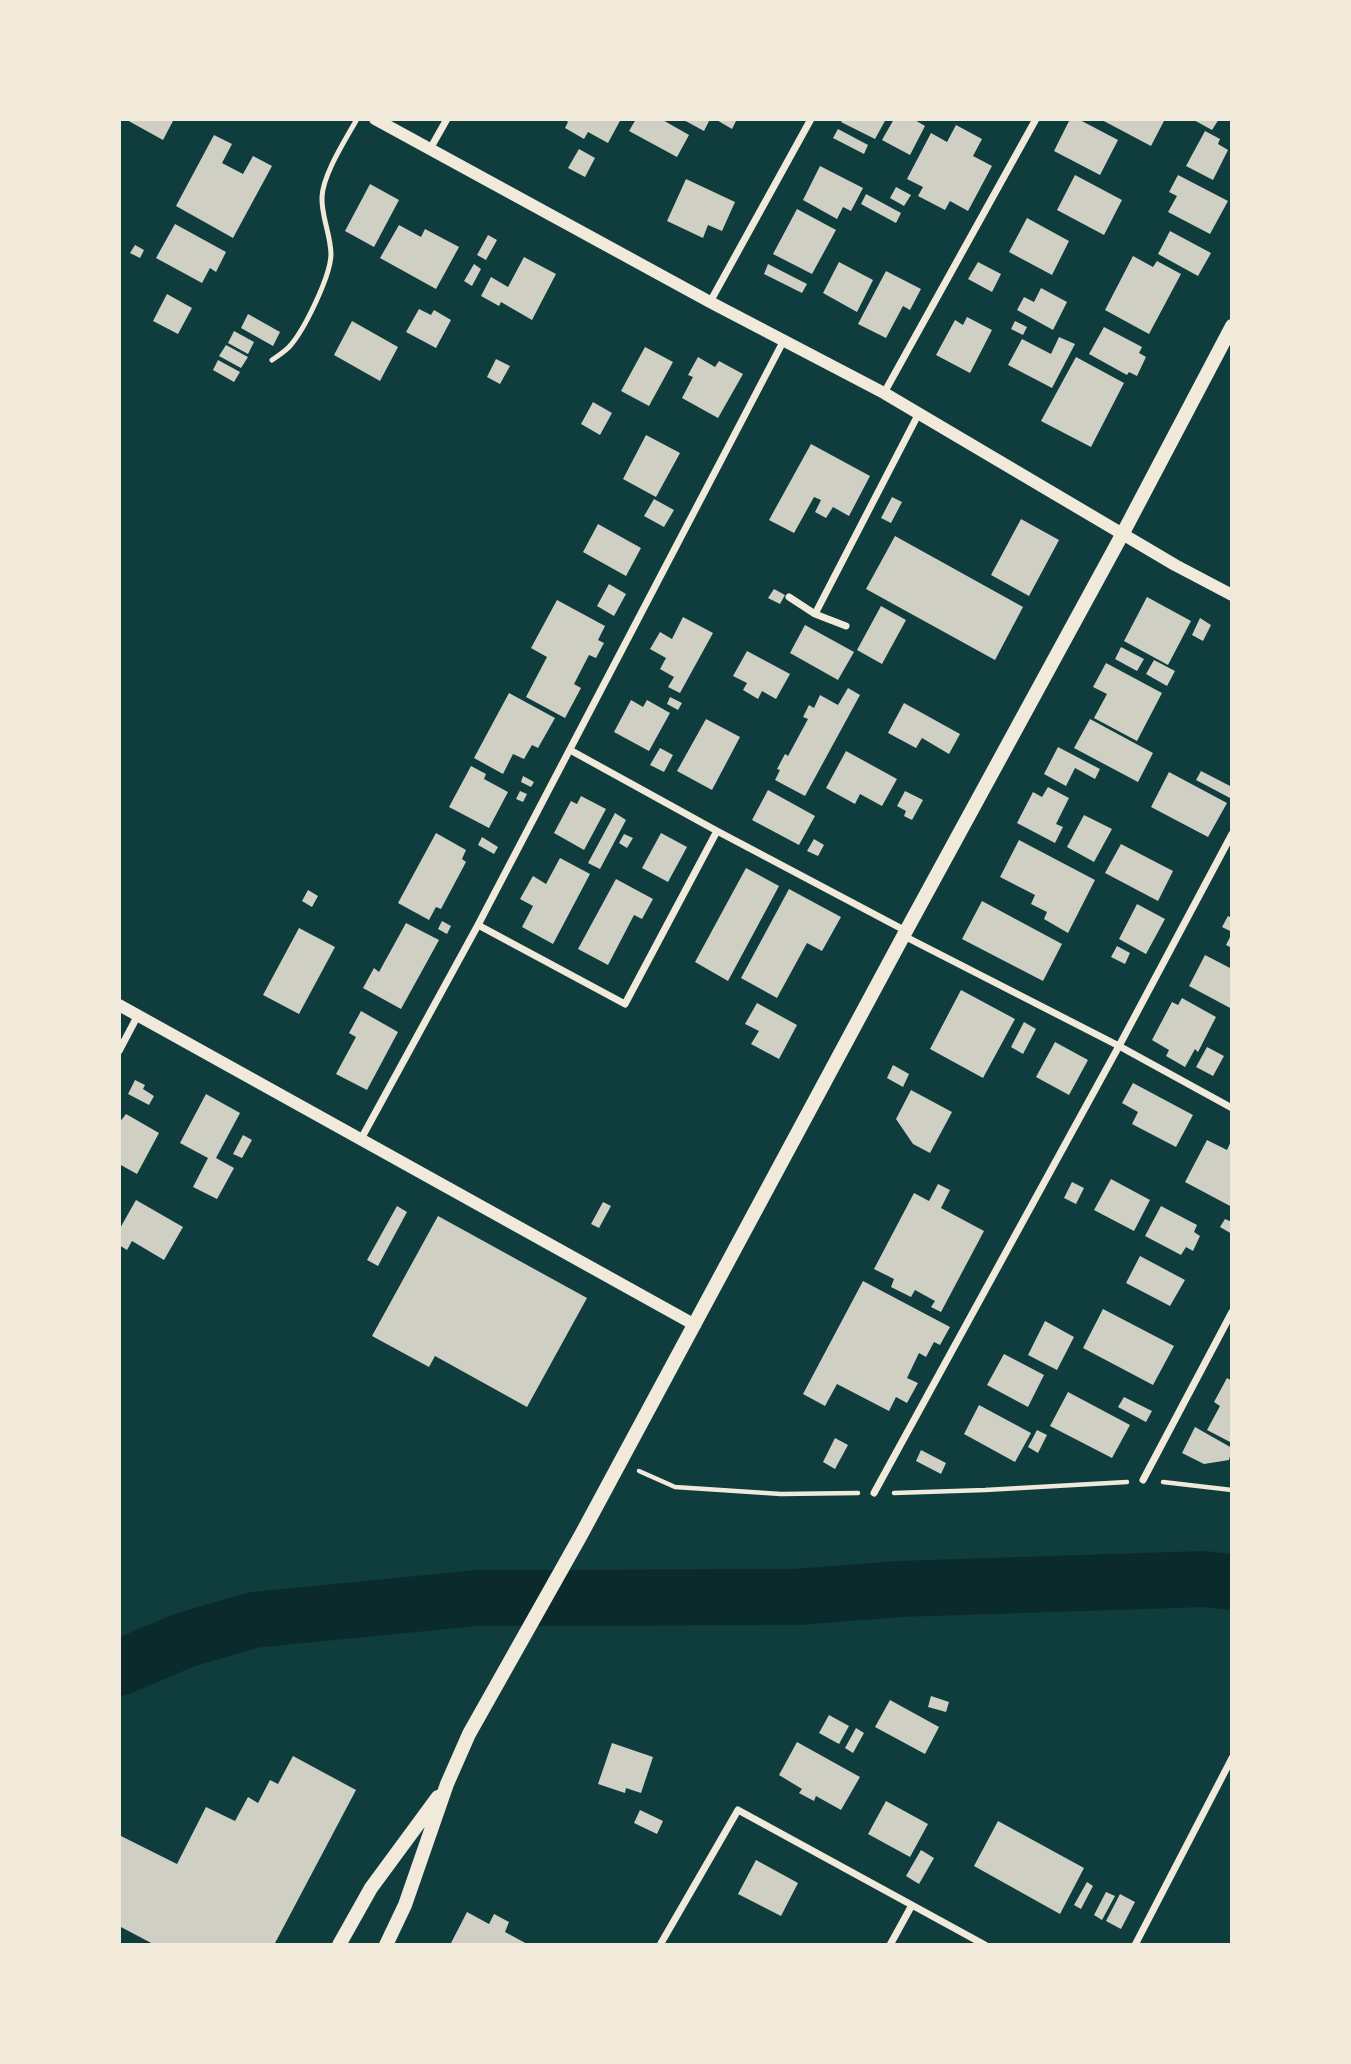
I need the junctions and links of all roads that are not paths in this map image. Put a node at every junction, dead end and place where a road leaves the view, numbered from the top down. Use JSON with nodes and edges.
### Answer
{"nodes":[{"id":1,"x":358,"y":119,"type":"edge"},
{"id":2,"x":375,"y":119,"type":"edge"},
{"id":3,"x":447,"y":119,"type":"edge"},
{"id":4,"x":811,"y":119,"type":"edge"},
{"id":5,"x":1036,"y":119,"type":"edge"},
{"id":6,"x":430,"y":149,"type":"junction"},
{"id":7,"x":710,"y":302,"type":"junction"},
{"id":8,"x":1232,"y":326,"type":"edge"},
{"id":9,"x":784,"y":340,"type":"junction"},
{"id":10,"x":272,"y":360,"type":"dead end"},
{"id":11,"x":884,"y":393,"type":"junction"},
{"id":12,"x":919,"y":413,"type":"junction"},
{"id":13,"x":1123,"y":533,"type":"junction"},
{"id":14,"x":1232,"y":595,"type":"edge"},
{"id":15,"x":789,"y":597,"type":"dead end"},
{"id":16,"x":815,"y":614,"type":"junction"},
{"id":17,"x":846,"y":626,"type":"dead end"},
{"id":18,"x":570,"y":750,"type":"junction"},
{"id":19,"x":717,"y":831,"type":"junction"},
{"id":20,"x":1232,"y":834,"type":"edge"},
{"id":21,"x":478,"y":925,"type":"junction"},
{"id":22,"x":905,"y":933,"type":"junction"},
{"id":23,"x":119,"y":1005,"type":"edge"},
{"id":24,"x":138,"y":1015,"type":"junction"},
{"id":25,"x":1119,"y":1046,"type":"junction"},
{"id":26,"x":119,"y":1051,"type":"edge"},
{"id":27,"x":1232,"y":1108,"type":"edge"},
{"id":28,"x":361,"y":1139,"type":"junction"},
{"id":29,"x":1232,"y":1312,"type":"edge"},
{"id":30,"x":695,"y":1325,"type":"junction"},
{"id":31,"x":1143,"y":1480,"type":"road end"},
{"id":32,"x":874,"y":1493,"type":"road end"},
{"id":33,"x":1232,"y":1758,"type":"edge"},
{"id":34,"x":447,"y":1784,"type":"junction"},
{"id":35,"x":912,"y":1905,"type":"junction"},
{"id":36,"x":339,"y":1945,"type":"edge"},
{"id":37,"x":386,"y":1945,"type":"edge"},
{"id":38,"x":660,"y":1945,"type":"edge"},
{"id":39,"x":890,"y":1945,"type":"edge"},
{"id":40,"x":985,"y":1945,"type":"edge"},
{"id":41,"x":1135,"y":1945,"type":"edge"}],
"edges":[{"from":1,"to":10,"type":"lane"},
{"from":2,"to":6,"type":"street"},
{"from":3,"to":6,"type":"street"},
{"from":4,"to":7,"type":"street"},
{"from":5,"to":11,"type":"street"},
{"from":6,"to":7,"type":"street"},
{"from":7,"to":9,"type":"street"},
{"from":8,"to":13,"type":"main road"},
{"from":9,"to":11,"type":"street"},
{"from":9,"to":18,"type":"street"},
{"from":11,"to":12,"type":"street"},
{"from":12,"to":13,"type":"street"},
{"from":12,"to":16,"type":"street"},
{"from":13,"to":14,"type":"street"},
{"from":13,"to":22,"type":"main road"},
{"from":15,"to":16,"type":"street"},
{"from":16,"to":17,"type":"street"},
{"from":18,"to":19,"type":"street"},
{"from":18,"to":21,"type":"street"},
{"from":19,"to":21,"type":"street"},
{"from":19,"to":22,"type":"street"},
{"from":20,"to":25,"type":"street"},
{"from":21,"to":28,"type":"street"},
{"from":22,"to":25,"type":"street"},
{"from":22,"to":30,"type":"main road"},
{"from":23,"to":24,"type":"street"},
{"from":24,"to":26,"type":"street"},
{"from":24,"to":28,"type":"street"},
{"from":25,"to":27,"type":"street"},
{"from":25,"to":32,"type":"street"},
{"from":28,"to":30,"type":"street"},
{"from":29,"to":31,"type":"street"},
{"from":30,"to":34,"type":"main road"},
{"from":33,"to":41,"type":"street"},
{"from":34,"to":36,"type":"main road"},
{"from":34,"to":37,"type":"main road"},
{"from":35,"to":38,"type":"street"},
{"from":35,"to":39,"type":"street"},
{"from":35,"to":40,"type":"street"}]}
